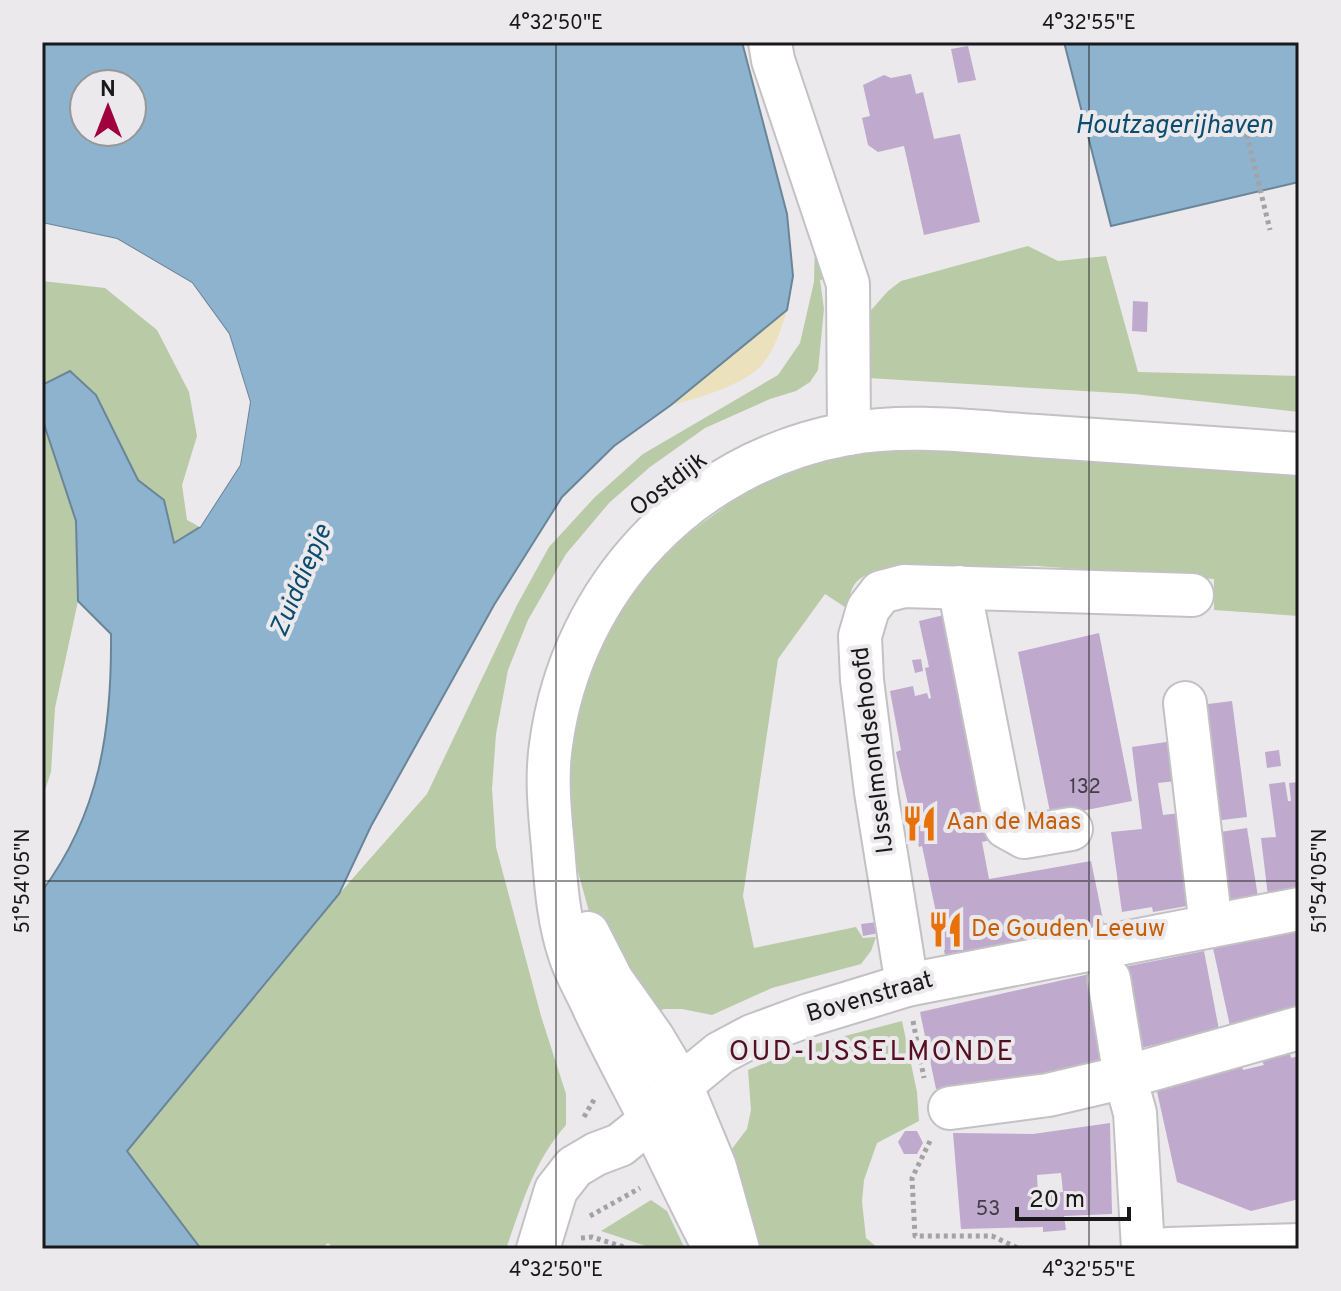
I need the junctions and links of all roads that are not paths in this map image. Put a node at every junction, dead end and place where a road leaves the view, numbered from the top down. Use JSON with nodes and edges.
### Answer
{"nodes":[{"id":1,"x":770,"y":42,"type":"edge"},
{"id":2,"x":849,"y":434,"type":"junction"},
{"id":3,"x":1299,"y":454,"type":"edge"},
{"id":4,"x":959,"y":587,"type":"junction"},
{"id":5,"x":1192,"y":595,"type":"dead end"},
{"id":6,"x":1185,"y":703,"type":"dead end"},
{"id":7,"x":1071,"y":829,"type":"dead end"},
{"id":8,"x":554,"y":868,"type":"junction"},
{"id":9,"x":1299,"y":909,"type":"edge"},
{"id":10,"x":1211,"y":926,"type":"junction"},
{"id":11,"x":1109,"y":979,"type":"dead end"},
{"id":12,"x":907,"y":985,"type":"junction"},
{"id":13,"x":1299,"y":1028,"type":"edge"},
{"id":14,"x":1125,"y":1077,"type":"junction"},
{"id":15,"x":681,"y":1085,"type":"junction"},
{"id":16,"x":937,"y":1108,"type":"road end"},
{"id":17,"x":651,"y":1120,"type":"junction"},
{"id":18,"x":1299,"y":1245,"type":"edge"},
{"id":19,"x":538,"y":1249,"type":"edge"},
{"id":20,"x":715,"y":1249,"type":"edge"},
{"id":21,"x":738,"y":1249,"type":"edge"},
{"id":22,"x":1143,"y":1249,"type":"edge"},
{"id":23,"x":1168,"y":1249,"type":"edge"}],
"edges":[{"from":1,"to":2,"type":"street"},
{"from":2,"to":3,"type":"street","name":"Oostdijk"},
{"from":2,"to":8,"type":"street","name":"Oostdijk"},
{"from":4,"to":5,"type":"street","name":"IJsselmondsehoofd"},
{"from":4,"to":7,"type":"street"},
{"from":4,"to":12,"type":"street","name":"IJsselmondsehoofd"},
{"from":6,"to":10,"type":"street"},
{"from":8,"to":15,"type":"street","name":"Oostdijk"},
{"from":8,"to":17,"type":"street","name":"Oostdijk"},
{"from":9,"to":10,"type":"street","name":"Bovenstraat"},
{"from":10,"to":12,"type":"street","name":"Bovenstraat"},
{"from":11,"to":14,"type":"street"},
{"from":12,"to":15,"type":"street","name":"Bovenstraat"},
{"from":13,"to":14,"type":"street"},
{"from":14,"to":16,"type":"street"},
{"from":14,"to":22,"type":"street"},
{"from":15,"to":17,"type":"street","name":"Bovenstraat"},
{"from":15,"to":21,"type":"street","name":"Oostdijk"},
{"from":17,"to":19,"type":"street","name":"Bovenstraat"},
{"from":17,"to":20,"type":"street","name":"Oostdijk"},
{"from":18,"to":23,"type":"street"}]}
